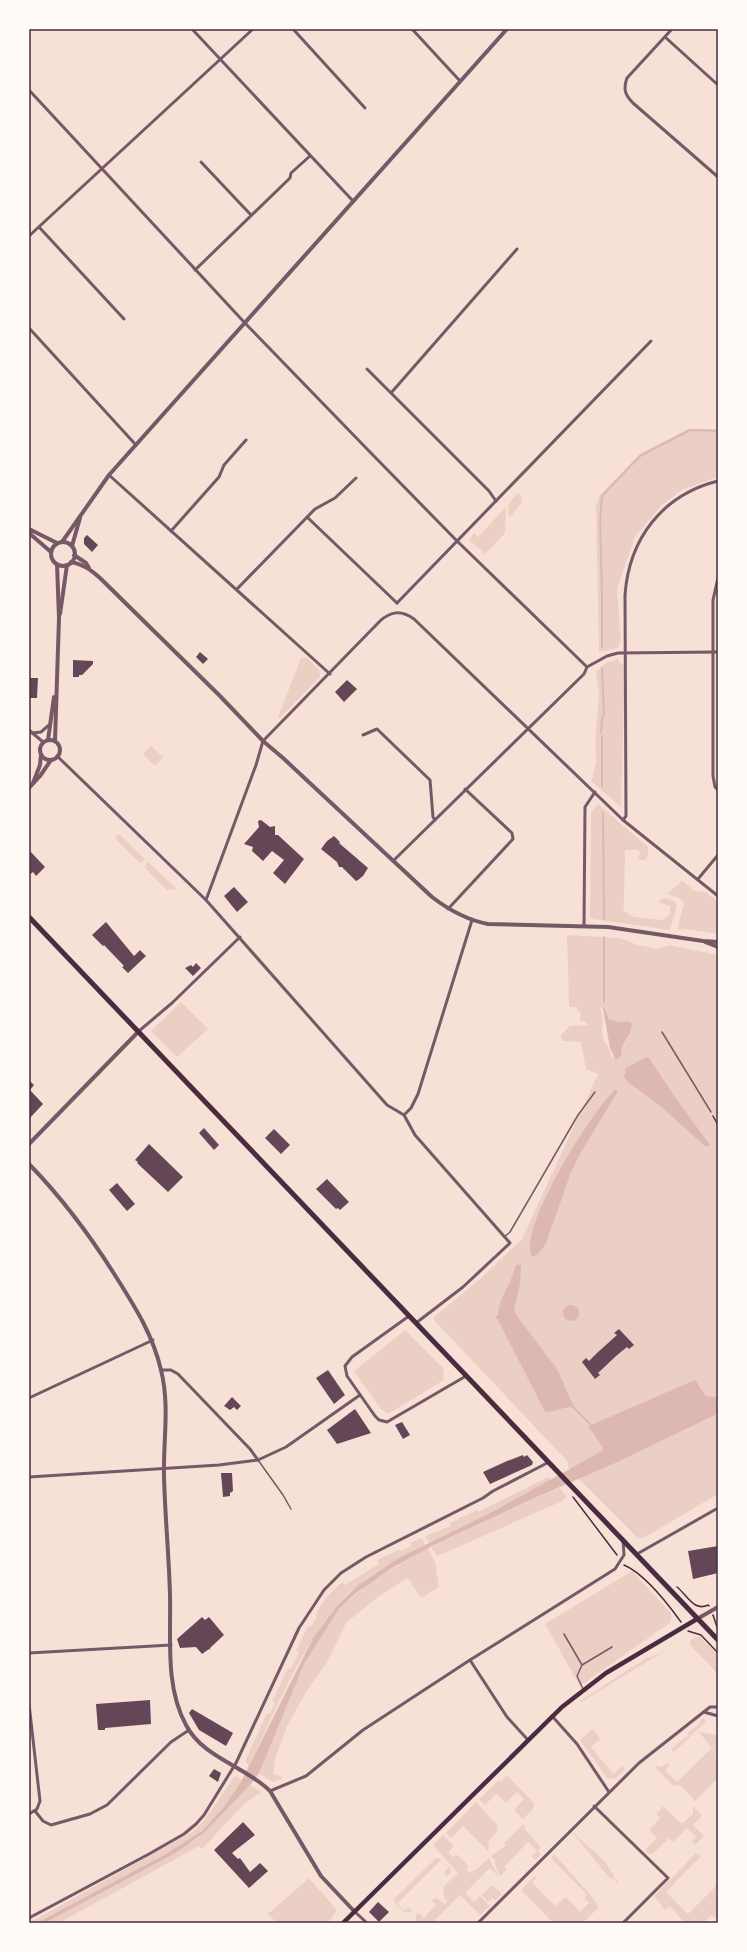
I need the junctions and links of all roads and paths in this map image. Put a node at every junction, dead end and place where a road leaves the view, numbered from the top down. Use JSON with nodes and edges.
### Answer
{"nodes":[{"id":1,"x":192,"y":29,"type":"edge"},
{"id":2,"x":253,"y":29,"type":"edge"},
{"id":3,"x":293,"y":29,"type":"edge"},
{"id":4,"x":412,"y":29,"type":"edge"},
{"id":5,"x":507,"y":29,"type":"edge"},
{"id":6,"x":672,"y":29,"type":"edge"},
{"id":7,"x":665,"y":37,"type":"junction"},
{"id":8,"x":221,"y":59,"type":"junction"},
{"id":9,"x":460,"y":82,"type":"junction"},
{"id":10,"x":718,"y":85,"type":"edge"},
{"id":11,"x":29,"y":90,"type":"edge"},
{"id":12,"x":365,"y":108,"type":"dead end"},
{"id":13,"x":310,"y":156,"type":"junction"},
{"id":14,"x":202,"y":162,"type":"dead end"},
{"id":15,"x":102,"y":169,"type":"junction"},
{"id":16,"x":718,"y":177,"type":"edge"},
{"id":17,"x":353,"y":201,"type":"junction"},
{"id":18,"x":251,"y":215,"type":"junction"},
{"id":19,"x":39,"y":227,"type":"junction"},
{"id":20,"x":29,"y":236,"type":"edge"},
{"id":21,"x":517,"y":249,"type":"dead end"},
{"id":22,"x":195,"y":270,"type":"junction"},
{"id":23,"x":124,"y":319,"type":"dead end"},
{"id":24,"x":244,"y":322,"type":"junction"},
{"id":25,"x":29,"y":328,"type":"edge"},
{"id":26,"x":651,"y":342,"type":"dead end"},
{"id":27,"x":367,"y":369,"type":"dead end"},
{"id":28,"x":391,"y":393,"type":"junction"},
{"id":29,"x":246,"y":440,"type":"dead end"},
{"id":30,"x":136,"y":445,"type":"junction"},
{"id":31,"x":109,"y":475,"type":"junction"},
{"id":32,"x":356,"y":478,"type":"dead end"},
{"id":33,"x":718,"y":481,"type":"edge"},
{"id":34,"x":496,"y":501,"type":"junction"},
{"id":35,"x":80,"y":517,"type":"junction"},
{"id":36,"x":307,"y":517,"type":"junction"},
{"id":37,"x":29,"y":530,"type":"edge"},
{"id":38,"x":171,"y":530,"type":"junction"},
{"id":39,"x":29,"y":533,"type":"edge"},
{"id":40,"x":457,"y":541,"type":"junction"},
{"id":41,"x":62,"y":542,"type":"junction"},
{"id":42,"x":57,"y":543,"type":"junction"},
{"id":43,"x":72,"y":546,"type":"junction"},
{"id":44,"x":51,"y":552,"type":"junction"},
{"id":45,"x":74,"y":555,"type":"junction"},
{"id":46,"x":71,"y":562,"type":"junction"},
{"id":47,"x":57,"y":564,"type":"junction"},
{"id":48,"x":67,"y":565,"type":"junction"},
{"id":49,"x":89,"y":569,"type":"junction"},
{"id":50,"x":718,"y":578,"type":"edge"},
{"id":51,"x":237,"y":589,"type":"junction"},
{"id":52,"x":397,"y":603,"type":"junction"},
{"id":53,"x":398,"y":612,"type":"junction"},
{"id":54,"x":59,"y":618,"type":"junction"},
{"id":55,"x":713,"y":652,"type":"junction"},
{"id":56,"x":718,"y":652,"type":"edge"},
{"id":57,"x":625,"y":653,"type":"junction"},
{"id":58,"x":587,"y":667,"type":"junction"},
{"id":59,"x":330,"y":674,"type":"junction"},
{"id":60,"x":56,"y":691,"type":"junction"},
{"id":61,"x":49,"y":725,"type":"junction"},
{"id":62,"x":528,"y":728,"type":"junction"},
{"id":63,"x":29,"y":730,"type":"edge"},
{"id":64,"x":32,"y":733,"type":"junction"},
{"id":65,"x":364,"y":735,"type":"dead end"},
{"id":66,"x":48,"y":740,"type":"junction"},
{"id":67,"x":55,"y":741,"type":"junction"},
{"id":68,"x":263,"y":741,"type":"junction"},
{"id":69,"x":42,"y":742,"type":"junction"},
{"id":70,"x":41,"y":755,"type":"junction"},
{"id":71,"x":57,"y":756,"type":"junction"},
{"id":72,"x":51,"y":760,"type":"junction"},
{"id":73,"x":32,"y":783,"type":"junction"},
{"id":74,"x":29,"y":788,"type":"edge"},
{"id":75,"x":465,"y":789,"type":"junction"},
{"id":76,"x":718,"y":790,"type":"edge"},
{"id":77,"x":595,"y":792,"type":"junction"},
{"id":78,"x":436,"y":820,"type":"junction"},
{"id":79,"x":623,"y":820,"type":"junction"},
{"id":80,"x":718,"y":855,"type":"edge"},
{"id":81,"x":393,"y":861,"type":"junction"},
{"id":82,"x":698,"y":879,"type":"junction"},
{"id":83,"x":718,"y":896,"type":"edge"},
{"id":84,"x":206,"y":900,"type":"junction"},
{"id":85,"x":448,"y":909,"type":"junction"},
{"id":86,"x":29,"y":917,"type":"edge"},
{"id":87,"x":472,"y":920,"type":"junction"},
{"id":88,"x":584,"y":926,"type":"junction"},
{"id":89,"x":240,"y":937,"type":"junction"},
{"id":90,"x":703,"y":942,"type":"junction"},
{"id":91,"x":718,"y":942,"type":"edge"},
{"id":92,"x":718,"y":947,"type":"edge"},
{"id":93,"x":139,"y":1031,"type":"junction"},
{"id":94,"x":662,"y":1032,"type":"dead end"},
{"id":95,"x":595,"y":1092,"type":"dead end"},
{"id":96,"x":711,"y":1112,"type":"joint"},
{"id":97,"x":404,"y":1115,"type":"junction"},
{"id":98,"x":718,"y":1125,"type":"edge"},
{"id":99,"x":29,"y":1144,"type":"edge"},
{"id":100,"x":29,"y":1164,"type":"edge"},
{"id":101,"x":504,"y":1237,"type":"junction"},
{"id":102,"x":410,"y":1316,"type":"junction"},
{"id":103,"x":416,"y":1322,"type":"junction"},
{"id":104,"x":153,"y":1340,"type":"junction"},
{"id":105,"x":161,"y":1370,"type":"junction"},
{"id":106,"x":466,"y":1376,"type":"junction"},
{"id":107,"x":360,"y":1395,"type":"junction"},
{"id":108,"x":29,"y":1398,"type":"edge"},
{"id":109,"x":258,"y":1460,"type":"junction"},
{"id":110,"x":549,"y":1462,"type":"junction"},
{"id":111,"x":164,"y":1468,"type":"junction"},
{"id":112,"x":29,"y":1477,"type":"edge"},
{"id":113,"x":573,"y":1499,"type":"dead end"},
{"id":114,"x":718,"y":1508,"type":"edge"},
{"id":115,"x":291,"y":1510,"type":"dead end"},
{"id":116,"x":622,"y":1540,"type":"junction"},
{"id":117,"x":637,"y":1554,"type":"junction"},
{"id":118,"x":618,"y":1558,"type":"dead end"},
{"id":119,"x":623,"y":1564,"type":"dead end"},
{"id":120,"x":678,"y":1588,"type":"dead end"},
{"id":121,"x":710,"y":1607,"type":"dead end"},
{"id":122,"x":718,"y":1607,"type":"edge"},
{"id":123,"x":676,"y":1615,"type":"dead end"},
{"id":124,"x":715,"y":1618,"type":"dead end"},
{"id":125,"x":697,"y":1619,"type":"junction"},
{"id":126,"x":718,"y":1630,"type":"edge"},
{"id":127,"x":687,"y":1631,"type":"dead end"},
{"id":128,"x":564,"y":1634,"type":"dead end"},
{"id":129,"x":718,"y":1640,"type":"edge"},
{"id":130,"x":171,"y":1645,"type":"junction"},
{"id":131,"x":612,"y":1647,"type":"dead end"},
{"id":132,"x":29,"y":1653,"type":"edge"},
{"id":133,"x":718,"y":1653,"type":"edge"},
{"id":134,"x":470,"y":1660,"type":"junction"},
{"id":135,"x":582,"y":1665,"type":"junction"},
{"id":136,"x":583,"y":1689,"type":"junction"},
{"id":137,"x":29,"y":1704,"type":"edge"},
{"id":138,"x":718,"y":1707,"type":"edge"},
{"id":139,"x":704,"y":1712,"type":"junction"},
{"id":140,"x":552,"y":1716,"type":"junction"},
{"id":141,"x":718,"y":1716,"type":"edge"},
{"id":142,"x":189,"y":1730,"type":"junction"},
{"id":143,"x":528,"y":1740,"type":"junction"},
{"id":144,"x":234,"y":1766,"type":"junction"},
{"id":145,"x":270,"y":1791,"type":"junction"},
{"id":146,"x":609,"y":1792,"type":"junction"},
{"id":147,"x":594,"y":1806,"type":"junction"},
{"id":148,"x":35,"y":1812,"type":"junction"},
{"id":149,"x":29,"y":1814,"type":"edge"},
{"id":150,"x":354,"y":1911,"type":"junction"},
{"id":151,"x":29,"y":1918,"type":"edge"},
{"id":152,"x":342,"y":1923,"type":"edge"},
{"id":153,"x":367,"y":1923,"type":"edge"},
{"id":154,"x":478,"y":1923,"type":"edge"},
{"id":155,"x":623,"y":1923,"type":"edge"}],
"edges":[{"from":1,"to":8,"type":"street"},
{"from":2,"to":8,"type":"street"},
{"from":3,"to":12,"type":"street"},
{"from":4,"to":9,"type":"street"},
{"from":5,"to":9,"type":"street"},
{"from":6,"to":7,"type":"street"},
{"from":7,"to":10,"type":"street"},
{"from":7,"to":16,"type":"street"},
{"from":8,"to":13,"type":"street"},
{"from":8,"to":15,"type":"street"},
{"from":9,"to":17,"type":"street"},
{"from":11,"to":15,"type":"street"},
{"from":13,"to":17,"type":"street"},
{"from":13,"to":18,"type":"street"},
{"from":14,"to":18,"type":"street"},
{"from":15,"to":19,"type":"street"},
{"from":15,"to":22,"type":"street"},
{"from":17,"to":24,"type":"street"},
{"from":18,"to":22,"type":"street"},
{"from":19,"to":20,"type":"street"},
{"from":19,"to":23,"type":"street"},
{"from":21,"to":28,"type":"street"},
{"from":22,"to":24,"type":"street"},
{"from":24,"to":30,"type":"street"},
{"from":24,"to":40,"type":"street"},
{"from":25,"to":30,"type":"street"},
{"from":26,"to":34,"type":"street"},
{"from":27,"to":28,"type":"street"},
{"from":28,"to":34,"type":"street"},
{"from":29,"to":38,"type":"street"},
{"from":30,"to":31,"type":"street"},
{"from":31,"to":35,"type":"street"},
{"from":31,"to":38,"type":"street"},
{"from":32,"to":36,"type":"street"},
{"from":33,"to":57,"type":"street"},
{"from":34,"to":40,"type":"street"},
{"from":35,"to":41,"type":"street"},
{"from":35,"to":43,"type":"street"},
{"from":36,"to":51,"type":"street"},
{"from":36,"to":52,"type":"street"},
{"from":37,"to":42,"type":"street"},
{"from":38,"to":51,"type":"street"},
{"from":39,"to":44,"type":"street"},
{"from":40,"to":52,"type":"street"},
{"from":40,"to":58,"type":"street"},
{"from":41,"to":42,"type":"street"},
{"from":41,"to":43,"type":"street"},
{"from":42,"to":44,"type":"street"},
{"from":43,"to":45,"type":"street"},
{"from":44,"to":47,"type":"street"},
{"from":45,"to":46,"type":"street"},
{"from":45,"to":49,"type":"street"},
{"from":46,"to":48,"type":"street"},
{"from":46,"to":49,"type":"street"},
{"from":47,"to":48,"type":"street"},
{"from":47,"to":54,"type":"street"},
{"from":48,"to":54,"type":"street"},
{"from":49,"to":68,"type":"street"},
{"from":50,"to":55,"type":"street"},
{"from":51,"to":59,"type":"street"},
{"from":52,"to":53,"type":"street"},
{"from":53,"to":59,"type":"street"},
{"from":53,"to":62,"type":"street"},
{"from":54,"to":60,"type":"street"},
{"from":55,"to":56,"type":"street"},
{"from":55,"to":57,"type":"street"},
{"from":55,"to":76,"type":"street"},
{"from":57,"to":58,"type":"street"},
{"from":57,"to":79,"type":"street"},
{"from":58,"to":62,"type":"street"},
{"from":59,"to":68,"type":"street"},
{"from":60,"to":61,"type":"street"},
{"from":60,"to":67,"type":"street"},
{"from":61,"to":64,"type":"street"},
{"from":61,"to":66,"type":"street"},
{"from":62,"to":75,"type":"street"},
{"from":62,"to":77,"type":"street"},
{"from":63,"to":64,"type":"street"},
{"from":64,"to":69,"type":"street"},
{"from":65,"to":78,"type":"street"},
{"from":66,"to":67,"type":"street"},
{"from":66,"to":69,"type":"street"},
{"from":67,"to":71,"type":"street"},
{"from":68,"to":81,"type":"street"},
{"from":68,"to":84,"type":"street"},
{"from":69,"to":70,"type":"street"},
{"from":70,"to":72,"type":"street"},
{"from":70,"to":73,"type":"street"},
{"from":71,"to":72,"type":"street"},
{"from":71,"to":84,"type":"street"},
{"from":72,"to":73,"type":"street"},
{"from":73,"to":74,"type":"street"},
{"from":75,"to":78,"type":"street"},
{"from":75,"to":85,"type":"street"},
{"from":77,"to":79,"type":"street"},
{"from":77,"to":88,"type":"street"},
{"from":78,"to":81,"type":"street"},
{"from":79,"to":82,"type":"street"},
{"from":80,"to":82,"type":"street"},
{"from":81,"to":85,"type":"street"},
{"from":82,"to":83,"type":"street"},
{"from":84,"to":89,"type":"street"},
{"from":85,"to":87,"type":"street"},
{"from":86,"to":93,"type":"main road"},
{"from":87,"to":88,"type":"street"},
{"from":87,"to":97,"type":"street"},
{"from":88,"to":90,"type":"street"},
{"from":89,"to":93,"type":"street"},
{"from":89,"to":97,"type":"street"},
{"from":90,"to":91,"type":"street"},
{"from":90,"to":92,"type":"street"},
{"from":93,"to":99,"type":"street"},
{"from":93,"to":102,"type":"main road"},
{"from":94,"to":96,"type":"lane"},
{"from":95,"to":101,"type":"lane"},
{"from":96,"to":98,"type":"path"},
{"from":97,"to":101,"type":"street"},
{"from":100,"to":104,"type":"street"},
{"from":101,"to":103,"type":"street"},
{"from":102,"to":103,"type":"main road"},
{"from":102,"to":107,"type":"street"},
{"from":103,"to":106,"type":"main road"},
{"from":104,"to":105,"type":"street"},
{"from":104,"to":108,"type":"street"},
{"from":105,"to":109,"type":"street"},
{"from":105,"to":111,"type":"street"},
{"from":106,"to":107,"type":"street"},
{"from":106,"to":110,"type":"main road"},
{"from":107,"to":109,"type":"street"},
{"from":109,"to":111,"type":"street"},
{"from":109,"to":115,"type":"lane"},
{"from":110,"to":116,"type":"main road"},
{"from":110,"to":144,"type":"street"},
{"from":111,"to":112,"type":"street"},
{"from":111,"to":130,"type":"street"},
{"from":113,"to":118,"type":"path"},
{"from":114,"to":117,"type":"street"},
{"from":116,"to":117,"type":"main road"},
{"from":116,"to":134,"type":"street"},
{"from":117,"to":125,"type":"main road"},
{"from":119,"to":123,"type":"path"},
{"from":120,"to":121,"type":"path"},
{"from":122,"to":125,"type":"street"},
{"from":124,"to":126,"type":"path"},
{"from":125,"to":129,"type":"main road"},
{"from":125,"to":136,"type":"main road"},
{"from":127,"to":133,"type":"path"},
{"from":128,"to":135,"type":"lane"},
{"from":130,"to":132,"type":"street"},
{"from":130,"to":142,"type":"street"},
{"from":131,"to":135,"type":"lane"},
{"from":134,"to":143,"type":"street"},
{"from":134,"to":145,"type":"street"},
{"from":135,"to":136,"type":"lane"},
{"from":136,"to":140,"type":"main road"},
{"from":137,"to":148,"type":"street"},
{"from":138,"to":139,"type":"street"},
{"from":139,"to":141,"type":"street"},
{"from":139,"to":146,"type":"street"},
{"from":140,"to":143,"type":"main road"},
{"from":140,"to":146,"type":"street"},
{"from":142,"to":144,"type":"street"},
{"from":142,"to":148,"type":"street"},
{"from":143,"to":150,"type":"main road"},
{"from":144,"to":145,"type":"street"},
{"from":144,"to":151,"type":"street"},
{"from":145,"to":150,"type":"street"},
{"from":146,"to":147,"type":"street"},
{"from":147,"to":154,"type":"street"},
{"from":147,"to":155,"type":"street"},
{"from":148,"to":149,"type":"street"},
{"from":150,"to":152,"type":"main road"},
{"from":150,"to":153,"type":"street"}]}
